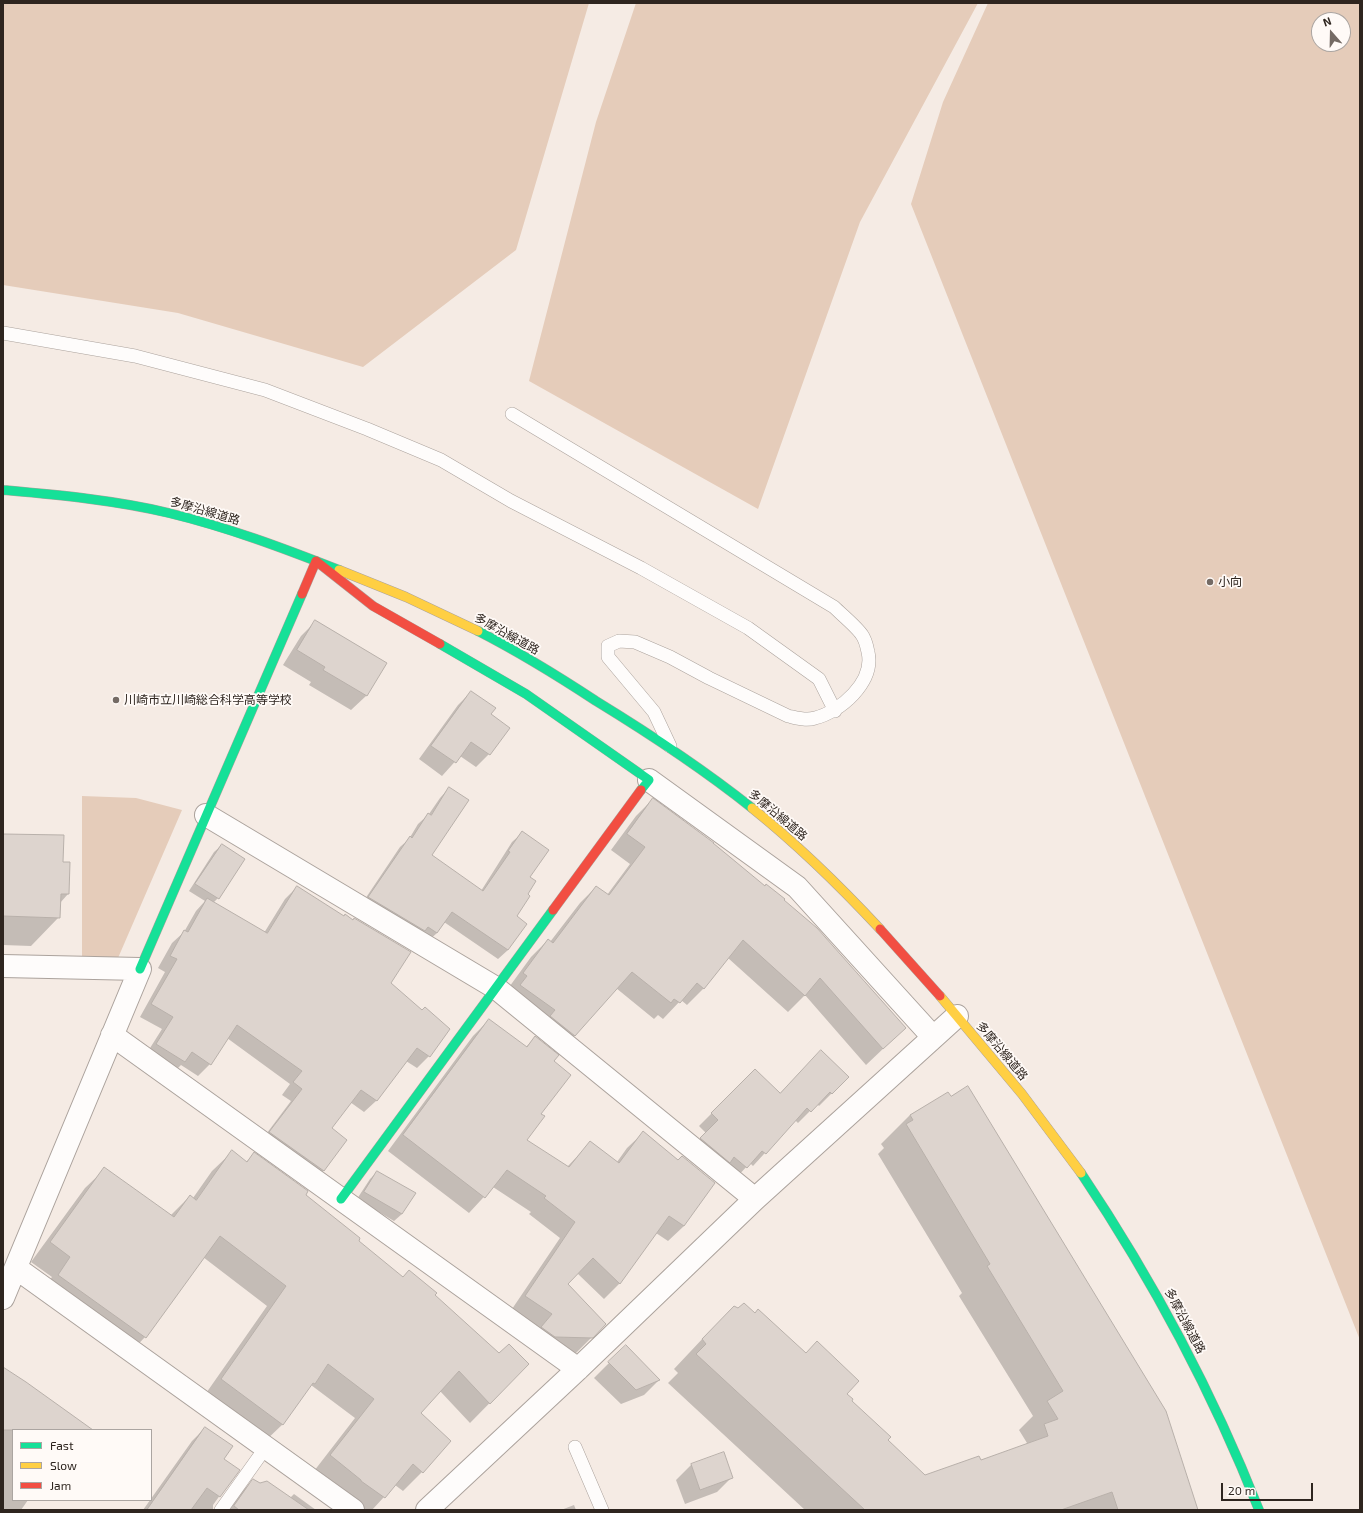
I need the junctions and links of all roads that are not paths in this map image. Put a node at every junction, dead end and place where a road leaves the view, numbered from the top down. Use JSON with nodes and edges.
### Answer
{"nodes":[{"id":1,"x":3,"y":333,"type":"edge"},
{"id":2,"x":512,"y":414,"type":"dead end"},
{"id":3,"x":5,"y":489,"type":"edge"},
{"id":4,"x":316,"y":561,"type":"junction"},
{"id":5,"x":834,"y":711,"type":"junction"},
{"id":6,"x":672,"y":749,"type":"junction"},
{"id":7,"x":650,"y":780,"type":"junction"},
{"id":8,"x":206,"y":815,"type":"junction"},
{"id":9,"x":3,"y":966,"type":"edge"},
{"id":10,"x":140,"y":969,"type":"junction"},
{"id":11,"x":496,"y":988,"type":"junction"},
{"id":12,"x":957,"y":1016,"type":"junction"},
{"id":13,"x":112,"y":1035,"type":"junction"},
{"id":14,"x":933,"y":1037,"type":"junction"},
{"id":15,"x":341,"y":1199,"type":"junction"},
{"id":16,"x":755,"y":1199,"type":"junction"},
{"id":17,"x":16,"y":1268,"type":"junction"},
{"id":18,"x":3,"y":1298,"type":"edge"},
{"id":19,"x":578,"y":1369,"type":"junction"},
{"id":20,"x":266,"y":1447,"type":"junction"},
{"id":21,"x":575,"y":1447,"type":"dead end"},
{"id":22,"x":221,"y":1510,"type":"edge"},
{"id":23,"x":353,"y":1510,"type":"edge"},
{"id":24,"x":427,"y":1510,"type":"edge"},
{"id":25,"x":602,"y":1510,"type":"edge"},
{"id":26,"x":1259,"y":1510,"type":"edge"}],
"edges":[{"from":1,"to":5,"type":"lane"},
{"from":2,"to":5,"type":"lane"},
{"from":3,"to":4,"type":"main road","name":"多摩沿線道路"},
{"from":4,"to":6,"type":"main road","name":"多摩沿線道路"},
{"from":4,"to":7,"type":"main road"},
{"from":4,"to":8,"type":"main road"},
{"from":5,"to":6,"type":"lane"},
{"from":6,"to":12,"type":"main road","name":"多摩沿線道路"},
{"from":7,"to":11,"type":"main road"},
{"from":7,"to":14,"type":"street"},
{"from":8,"to":10,"type":"main road"},
{"from":8,"to":11,"type":"street"},
{"from":9,"to":10,"type":"street"},
{"from":10,"to":13,"type":"street"},
{"from":11,"to":15,"type":"main road"},
{"from":11,"to":16,"type":"street"},
{"from":12,"to":14,"type":"street"},
{"from":12,"to":26,"type":"main road","name":"多摩沿線道路"},
{"from":13,"to":15,"type":"street"},
{"from":13,"to":17,"type":"street"},
{"from":14,"to":16,"type":"street"},
{"from":15,"to":19,"type":"street"},
{"from":16,"to":19,"type":"street"},
{"from":17,"to":18,"type":"street"},
{"from":17,"to":20,"type":"street"},
{"from":19,"to":24,"type":"street"},
{"from":20,"to":22,"type":"lane"},
{"from":20,"to":23,"type":"street"},
{"from":21,"to":25,"type":"lane"}]}
